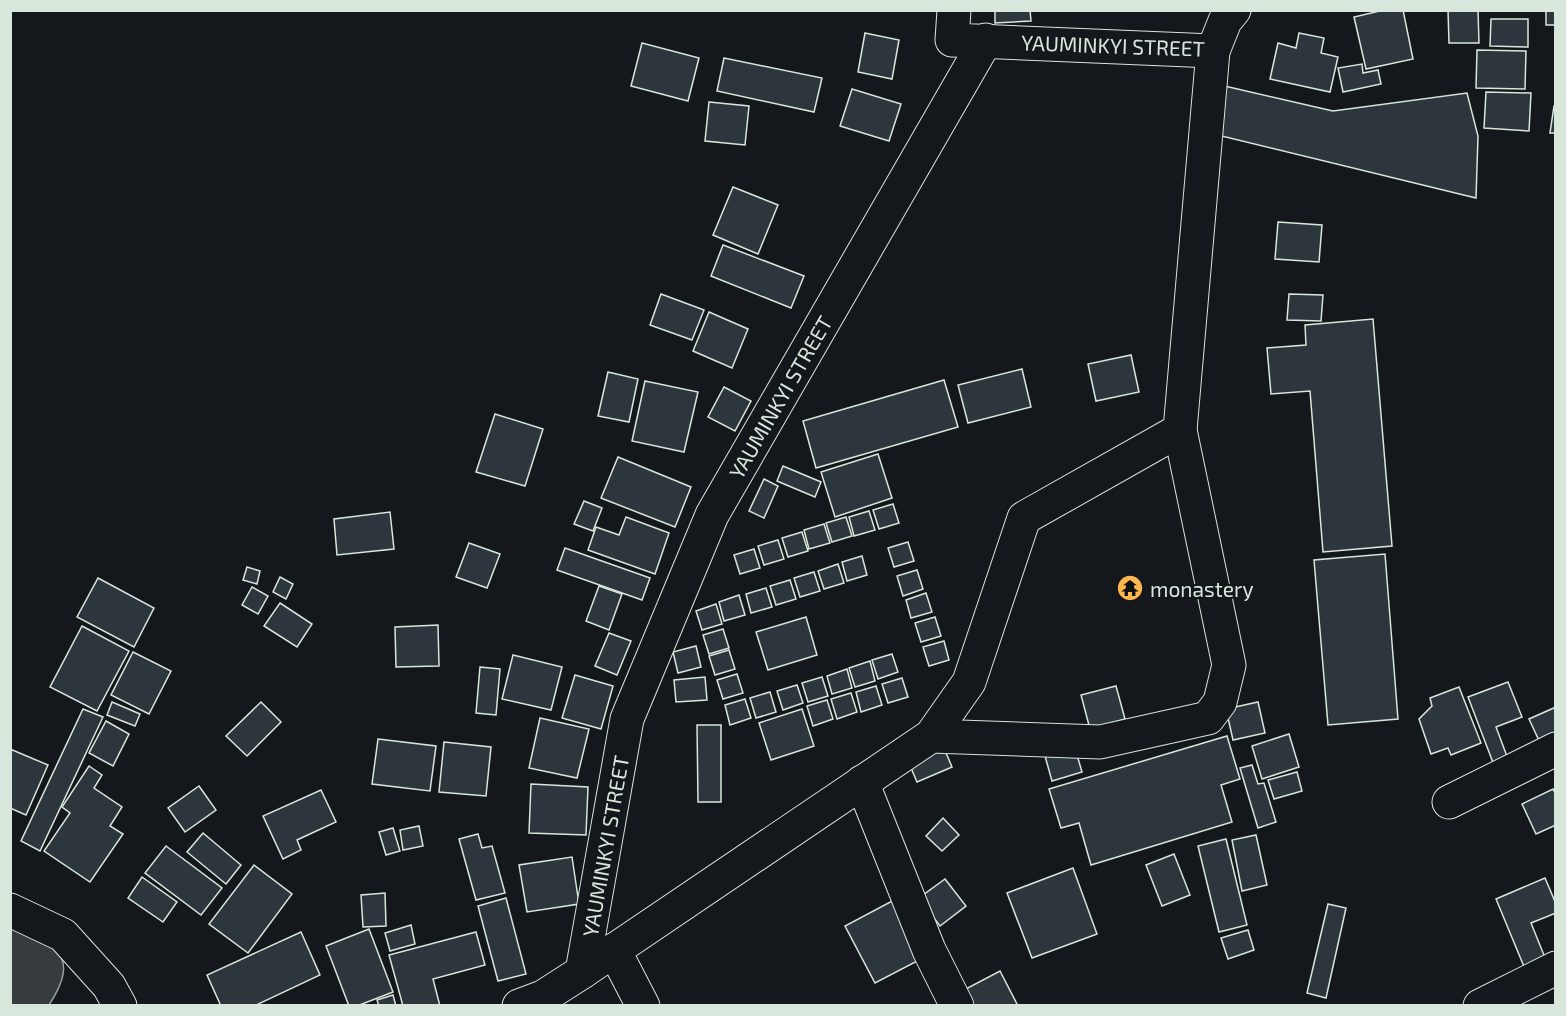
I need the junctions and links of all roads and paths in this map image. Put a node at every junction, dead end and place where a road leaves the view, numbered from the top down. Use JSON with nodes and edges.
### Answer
{"nodes":[{"id":1,"x":954,"y":10,"type":"edge"},
{"id":2,"x":1234,"y":10,"type":"edge"},
{"id":3,"x":986,"y":40,"type":"junction"},
{"id":4,"x":1214,"y":51,"type":"junction"},
{"id":5,"x":1180,"y":430,"type":"junction"},
{"id":6,"x":930,"y":736,"type":"junction"},
{"id":7,"x":1554,"y":752,"type":"edge"},
{"id":8,"x":862,"y":782,"type":"junction"},
{"id":9,"x":1449,"y":802,"type":"dead end"},
{"id":10,"x":10,"y":910,"type":"edge"},
{"id":11,"x":614,"y":950,"type":"junction"},
{"id":12,"x":1556,"y":968,"type":"edge"},
{"id":13,"x":582,"y":972,"type":"junction"},
{"id":14,"x":535,"y":1003,"type":"edge"},
{"id":15,"x":120,"y":1005,"type":"edge"},
{"id":16,"x":643,"y":1005,"type":"edge"},
{"id":17,"x":957,"y":1005,"type":"edge"},
{"id":18,"x":1480,"y":1005,"type":"edge"}],
"edges":[{"from":1,"to":3,"type":"street"},
{"from":2,"to":4,"type":"street","name":"YAUMINKYI STREET"},
{"from":3,"to":4,"type":"street","name":"YAUMINKYI STREET"},
{"from":3,"to":13,"type":"street","name":"YAUMINKYI STREET"},
{"from":4,"to":5,"type":"street"},
{"from":5,"to":6,"type":"street"},
{"from":5,"to":6,"type":"street"},
{"from":6,"to":8,"type":"street"},
{"from":7,"to":9,"type":"street"},
{"from":8,"to":11,"type":"street"},
{"from":8,"to":17,"type":"street"},
{"from":10,"to":15,"type":"street"},
{"from":11,"to":13,"type":"street"},
{"from":11,"to":16,"type":"street"},
{"from":12,"to":18,"type":"street"},
{"from":13,"to":14,"type":"street"}]}
